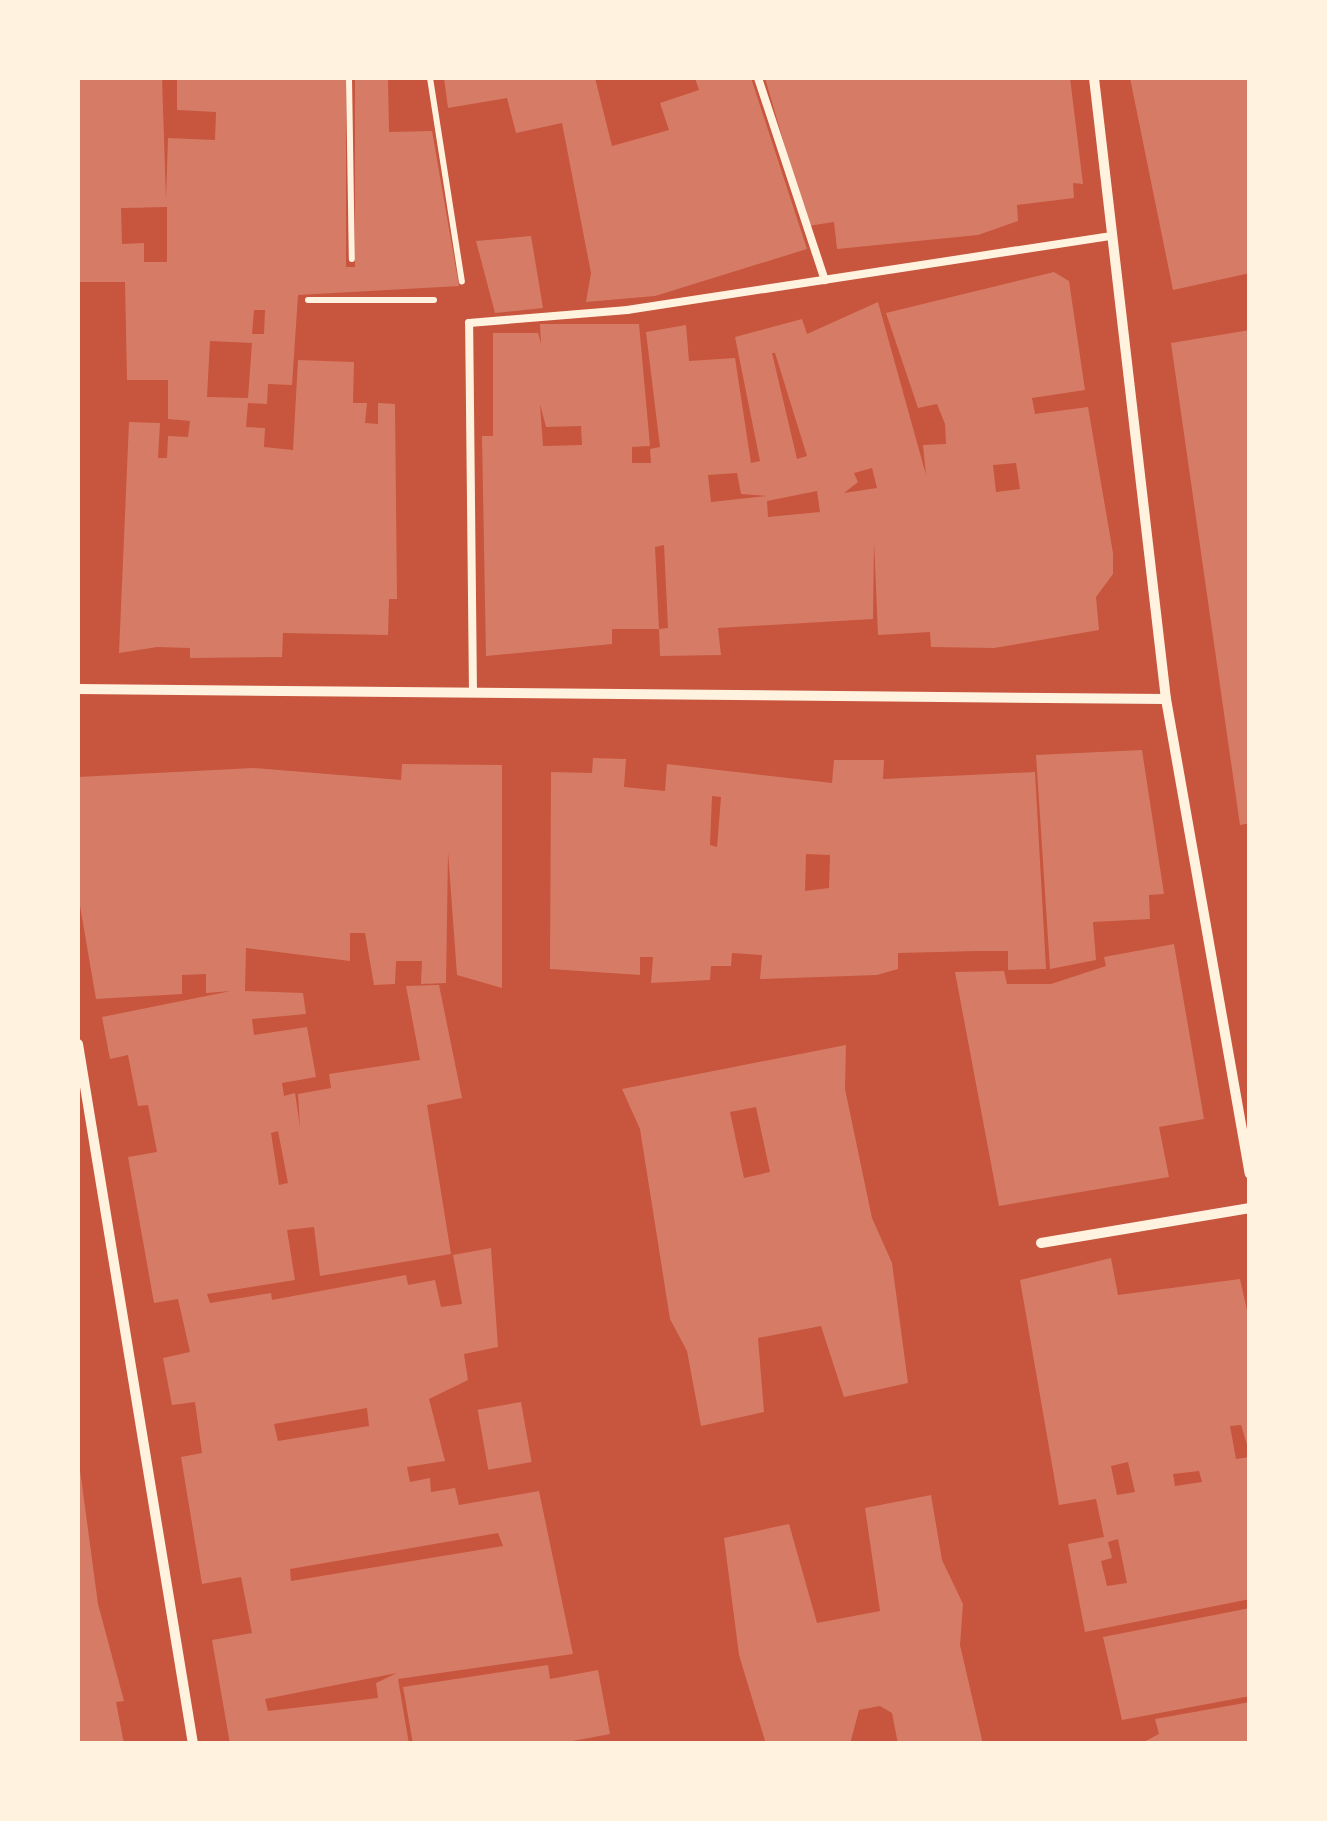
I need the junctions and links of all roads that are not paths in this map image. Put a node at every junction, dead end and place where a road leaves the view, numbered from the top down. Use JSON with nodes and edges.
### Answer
{"nodes":[{"id":1,"x":758,"y":78,"type":"edge"},
{"id":2,"x":1094,"y":78,"type":"edge"},
{"id":3,"x":1108,"y":236,"type":"junction"},
{"id":4,"x":825,"y":280,"type":"junction"},
{"id":5,"x":78,"y":690,"type":"edge"},
{"id":6,"x":473,"y":693,"type":"junction"},
{"id":7,"x":1166,"y":699,"type":"junction"},
{"id":8,"x":78,"y":1044,"type":"edge"},
{"id":9,"x":1250,"y":1174,"type":"edge"},
{"id":10,"x":1250,"y":1208,"type":"edge"},
{"id":11,"x":1041,"y":1243,"type":"dead end"},
{"id":12,"x":193,"y":1744,"type":"edge"}],
"edges":[{"from":1,"to":4,"type":"lane"},
{"from":2,"to":3,"type":"street"},
{"from":3,"to":4,"type":"lane"},
{"from":3,"to":7,"type":"street"},
{"from":4,"to":6,"type":"lane"},
{"from":5,"to":6,"type":"street"},
{"from":6,"to":7,"type":"street"},
{"from":7,"to":9,"type":"street"},
{"from":8,"to":12,"type":"street"},
{"from":10,"to":11,"type":"street"}]}
